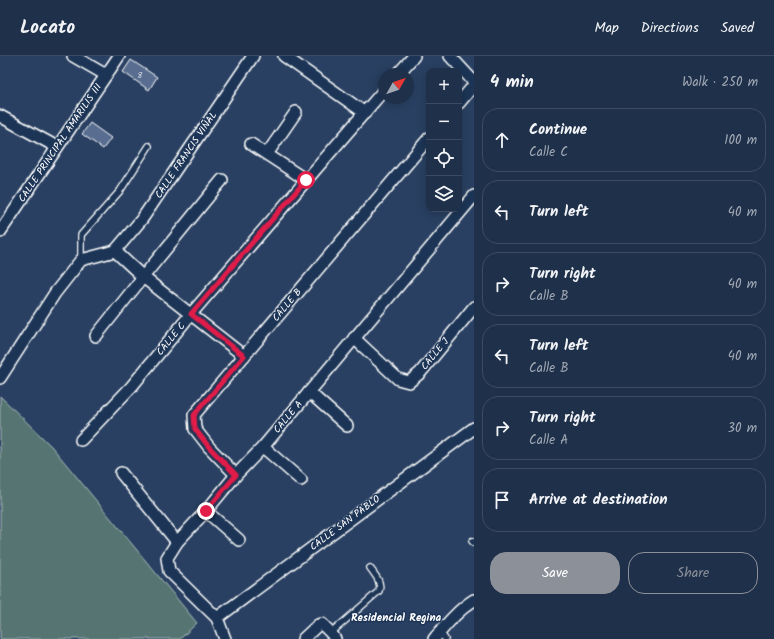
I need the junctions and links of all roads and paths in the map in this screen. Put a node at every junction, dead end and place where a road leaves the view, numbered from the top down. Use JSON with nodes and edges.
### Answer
{"nodes":[{"id":1,"x":73,"y":56,"type":"edge"},
{"id":2,"x":119,"y":56,"type":"edge"},
{"id":3,"x":253,"y":56,"type":"edge"},
{"id":4,"x":284,"y":56,"type":"edge"},
{"id":5,"x":450,"y":56,"type":"edge"},
{"id":6,"x":408,"y":58,"type":"edge"},
{"id":7,"x":402,"y":68,"type":"edge"},
{"id":8,"x":106,"y":75,"type":"junction"},
{"id":9,"x":474,"y":83,"type":"edge"},
{"id":10,"x":378,"y":97,"type":"edge"},
{"id":11,"x":462,"y":98,"type":"edge"},
{"id":12,"x":296,"y":112,"type":"dead end"},
{"id":13,"x":364,"y":113,"type":"junction"},
{"id":14,"x":0,"y":116,"type":"edge"},
{"id":15,"x":427,"y":140,"type":"edge"},
{"id":16,"x":251,"y":144,"type":"dead end"},
{"id":17,"x":149,"y":146,"type":"dead end"},
{"id":18,"x":57,"y":147,"type":"junction"},
{"id":19,"x":267,"y":154,"type":"junction"},
{"id":20,"x":222,"y":180,"type":"dead end"},
{"id":21,"x":306,"y":180,"type":"junction"},
{"id":22,"x":474,"y":196,"type":"edge"},
{"id":23,"x":0,"y":231,"type":"edge"},
{"id":24,"x":115,"y":251,"type":"junction"},
{"id":25,"x":81,"y":260,"type":"junction"},
{"id":26,"x":143,"y":277,"type":"junction"},
{"id":27,"x":474,"y":307,"type":"edge"},
{"id":28,"x":191,"y":314,"type":"junction"},
{"id":29,"x":96,"y":336,"type":"dead end"},
{"id":30,"x":354,"y":338,"type":"junction"},
{"id":31,"x":244,"y":356,"type":"junction"},
{"id":32,"x":0,"y":378,"type":"edge"},
{"id":33,"x":309,"y":392,"type":"junction"},
{"id":34,"x":347,"y":426,"type":"dead end"},
{"id":35,"x":474,"y":428,"type":"edge"},
{"id":36,"x":81,"y":440,"type":"dead end"},
{"id":37,"x":263,"y":447,"type":"junction"},
{"id":38,"x":121,"y":473,"type":"dead end"},
{"id":39,"x":236,"y":475,"type":"junction"},
{"id":40,"x":301,"y":480,"type":"dead end"},
{"id":41,"x":206,"y":511,"type":"junction"},
{"id":42,"x":239,"y":540,"type":"dead end"},
{"id":43,"x":177,"y":542,"type":"junction"},
{"id":44,"x":370,"y":568,"type":"dead end"},
{"id":45,"x":474,"y":600,"type":"edge"},
{"id":46,"x":217,"y":618,"type":"junction"},
{"id":47,"x":333,"y":636,"type":"edge"},
{"id":48,"x":440,"y":637,"type":"edge"},
{"id":49,"x":225,"y":639,"type":"edge"},
{"id":50,"x":303,"y":639,"type":"edge"}],
"edges":[{"from":1,"to":8,"type":"street"},
{"from":2,"to":8,"type":"street","name":"CALLE PRINCIPAL AMARILIS III"},
{"from":3,"to":24,"type":"street","name":"CALLE FRANCIS VIÑAL"},
{"from":4,"to":13,"type":"street"},
{"from":5,"to":9,"type":"street"},
{"from":6,"to":7,"type":"street"},
{"from":8,"to":18,"type":"street","name":"CALLE PRINCIPAL AMARILIS III"},
{"from":9,"to":11,"type":"street"},
{"from":10,"to":13,"type":"street","name":"CALLE C"},
{"from":12,"to":19,"type":"street"},
{"from":13,"to":21,"type":"street","name":"CALLE C"},
{"from":14,"to":18,"type":"street"},
{"from":15,"to":31,"type":"street","name":"CALLE B"},
{"from":16,"to":19,"type":"street"},
{"from":17,"to":25,"type":"lane"},
{"from":18,"to":23,"type":"street","name":"CALLE PRINCIPAL AMARILIS III"},
{"from":19,"to":21,"type":"street"},
{"from":20,"to":26,"type":"street"},
{"from":21,"to":28,"type":"street","name":"CALLE C"},
{"from":22,"to":30,"type":"street","name":"CALLE A"},
{"from":24,"to":25,"type":"street"},
{"from":24,"to":26,"type":"street"},
{"from":25,"to":32,"type":"street"},
{"from":26,"to":28,"type":"street"},
{"from":26,"to":29,"type":"street"},
{"from":27,"to":30,"type":"street","name":"CALLE J"},
{"from":28,"to":31,"type":"street"},
{"from":28,"to":36,"type":"street","name":"CALLE C"},
{"from":30,"to":33,"type":"street","name":"CALLE A"},
{"from":31,"to":39,"type":"street","name":"CALLE B"},
{"from":33,"to":34,"type":"street"},
{"from":33,"to":37,"type":"street","name":"CALLE A"},
{"from":35,"to":46,"type":"street","name":"CALLE SAN PABLO"},
{"from":37,"to":39,"type":"street","name":"CALLE A"},
{"from":37,"to":40,"type":"street"},
{"from":38,"to":43,"type":"street"},
{"from":39,"to":41,"type":"street","name":"CALLE A"},
{"from":41,"to":42,"type":"street"},
{"from":41,"to":43,"type":"street","name":"CALLE A"},
{"from":43,"to":46,"type":"street","name":"CALLE A"},
{"from":44,"to":47,"type":"lane"},
{"from":45,"to":48,"type":"street"},
{"from":46,"to":49,"type":"street","name":"CALLE A"},
{"from":47,"to":50,"type":"street"}]}
